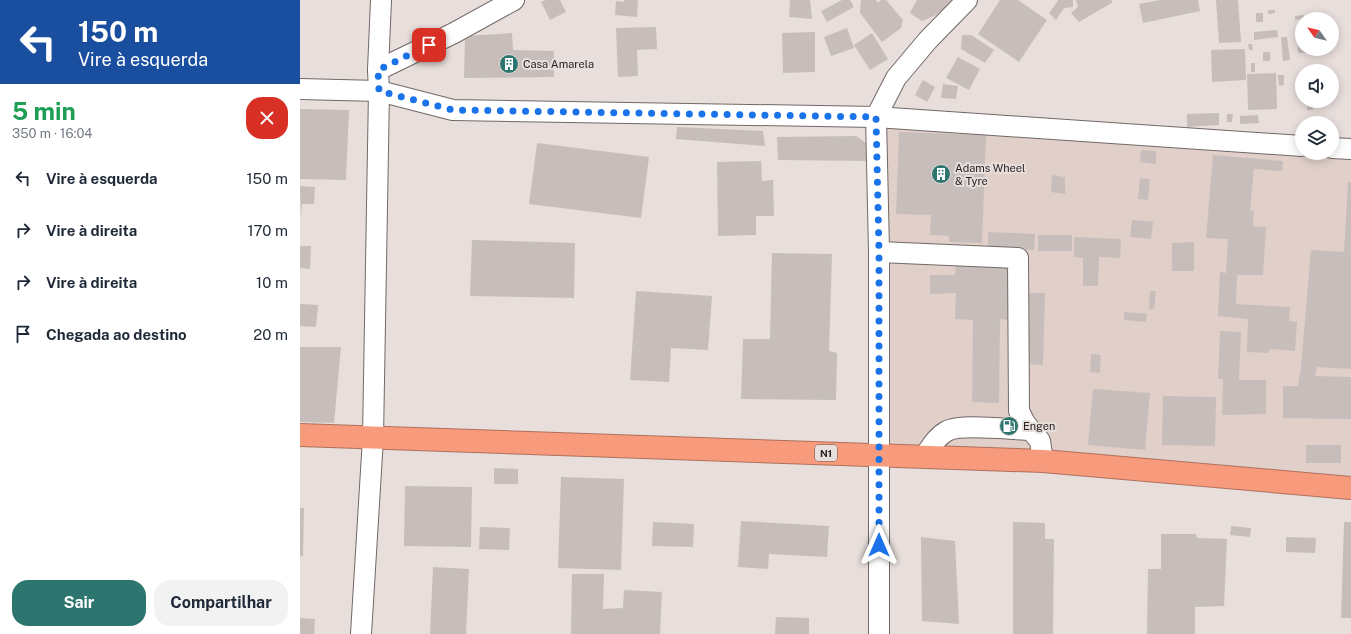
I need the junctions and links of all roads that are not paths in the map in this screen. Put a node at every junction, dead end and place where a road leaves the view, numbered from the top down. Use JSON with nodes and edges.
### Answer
{"nodes":[{"id":1,"x":381,"y":0,"type":"edge"},
{"id":2,"x":514,"y":0,"type":"edge"},
{"id":3,"x":968,"y":0,"type":"edge"},
{"id":4,"x":378,"y":70,"type":"junction"},
{"id":5,"x":300,"y":89,"type":"edge"},
{"id":6,"x":379,"y":91,"type":"junction"},
{"id":7,"x":876,"y":117,"type":"junction"},
{"id":8,"x":1295,"y":146,"type":"edge"},
{"id":9,"x":1339,"y":148,"type":"edge"},
{"id":10,"x":1351,"y":149,"type":"edge"},
{"id":11,"x":879,"y":252,"type":"junction"},
{"id":12,"x":1031,"y":430,"type":"junction"},
{"id":13,"x":300,"y":435,"type":"edge"},
{"id":14,"x":373,"y":438,"type":"junction"},
{"id":15,"x":879,"y":455,"type":"junction"},
{"id":16,"x":924,"y":457,"type":"junction"},
{"id":17,"x":1043,"y":460,"type":"junction"},
{"id":18,"x":1351,"y":488,"type":"edge"},
{"id":19,"x":361,"y":634,"type":"edge"},
{"id":20,"x":879,"y":634,"type":"edge"}],
"edges":[{"from":1,"to":4,"type":"street"},
{"from":2,"to":4,"type":"street"},
{"from":3,"to":7,"type":"street"},
{"from":4,"to":6,"type":"street"},
{"from":5,"to":6,"type":"street"},
{"from":6,"to":7,"type":"street"},
{"from":6,"to":14,"type":"street"},
{"from":7,"to":8,"type":"street"},
{"from":7,"to":11,"type":"street"},
{"from":9,"to":10,"type":"street"},
{"from":11,"to":12,"type":"street"},
{"from":11,"to":15,"type":"street"},
{"from":12,"to":16,"type":"street"},
{"from":12,"to":17,"type":"street"},
{"from":13,"to":14,"type":"highway","number":"N1"},
{"from":14,"to":15,"type":"highway","number":"N1"},
{"from":14,"to":19,"type":"street"},
{"from":15,"to":16,"type":"highway","number":"N1"},
{"from":15,"to":20,"type":"street"},
{"from":16,"to":17,"type":"highway","number":"N1"},
{"from":17,"to":18,"type":"highway","number":"N1"}]}
